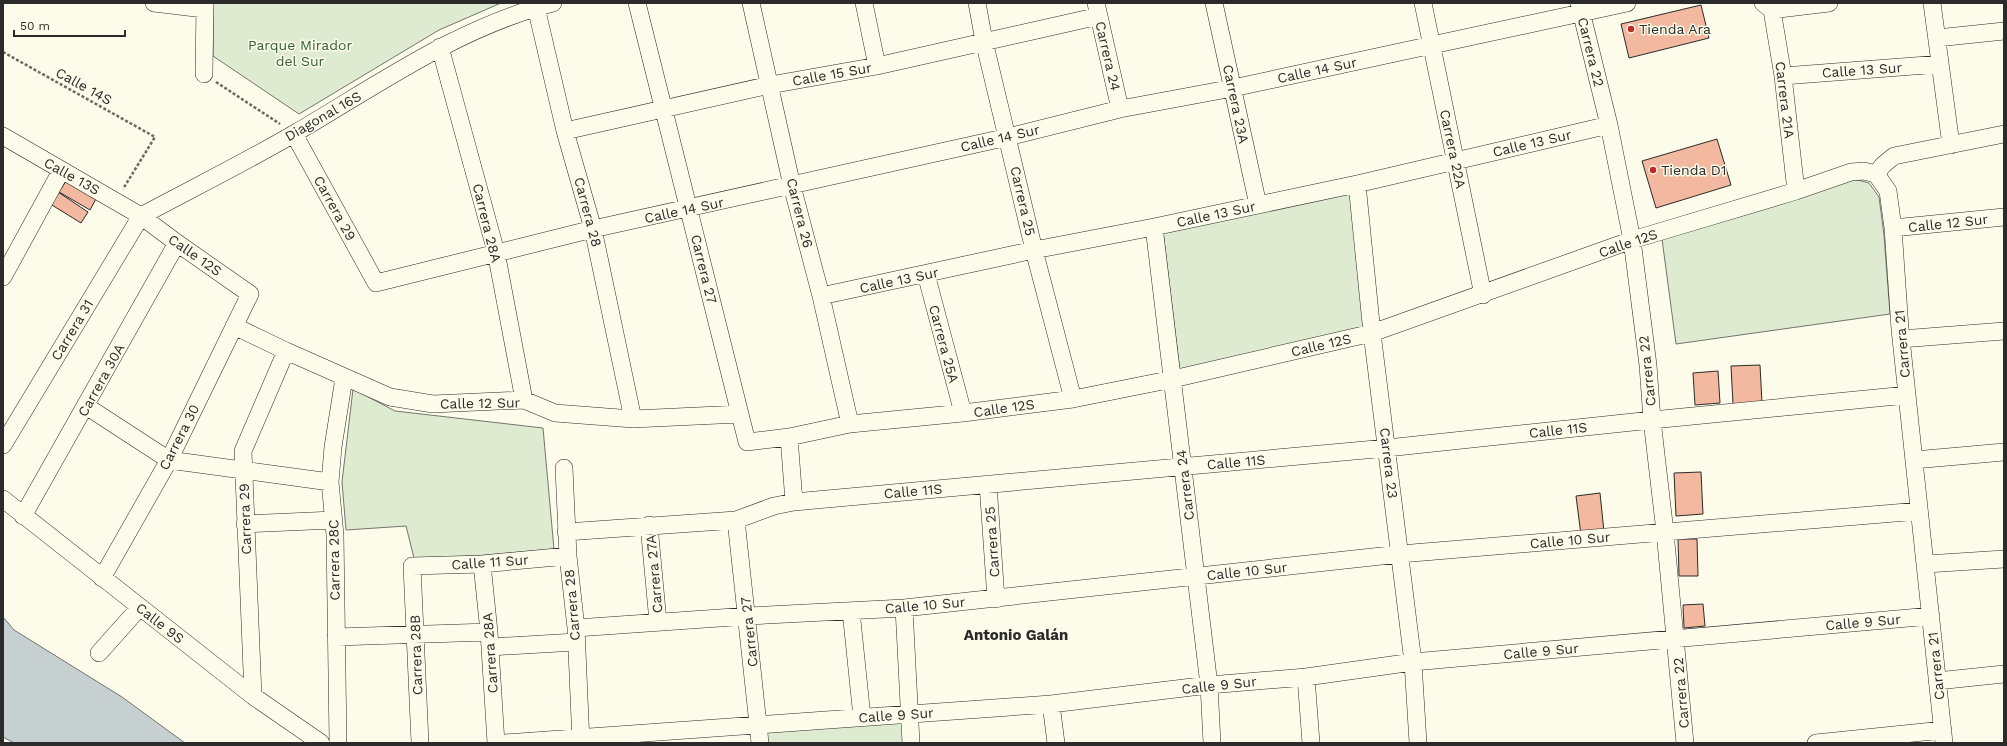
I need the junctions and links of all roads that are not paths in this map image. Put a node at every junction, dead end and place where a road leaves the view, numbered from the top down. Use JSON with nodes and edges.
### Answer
{"nodes":[{"id":1,"x":154,"y":3,"type":"edge"},
{"id":2,"x":553,"y":3,"type":"edge"},
{"id":3,"x":637,"y":3,"type":"edge"},
{"id":4,"x":751,"y":3,"type":"edge"},
{"id":5,"x":864,"y":3,"type":"edge"},
{"id":6,"x":977,"y":3,"type":"edge"},
{"id":7,"x":1214,"y":3,"type":"edge"},
{"id":8,"x":1423,"y":3,"type":"edge"},
{"id":9,"x":1627,"y":3,"type":"edge"},
{"id":10,"x":1829,"y":3,"type":"edge"},
{"id":11,"x":1932,"y":3,"type":"edge"},
{"id":12,"x":204,"y":6,"type":"edge"},
{"id":13,"x":1768,"y":6,"type":"edge"},
{"id":14,"x":536,"y":7,"type":"junction"},
{"id":15,"x":1580,"y":8,"type":"edge"},
{"id":16,"x":1098,"y":10,"type":"edge"},
{"id":17,"x":503,"y":11,"type":"edge"},
{"id":18,"x":2004,"y":32,"type":"edge"},
{"id":19,"x":1937,"y":38,"type":"junction"},
{"id":20,"x":984,"y":41,"type":"junction"},
{"id":21,"x":1432,"y":45,"type":"junction"},
{"id":22,"x":440,"y":47,"type":"junction"},
{"id":23,"x":1940,"y":64,"type":"junction"},
{"id":24,"x":877,"y":66,"type":"junction"},
{"id":25,"x":204,"y":74,"type":"road end"},
{"id":26,"x":1783,"y":76,"type":"junction"},
{"id":27,"x":770,"y":85,"type":"junction"},
{"id":28,"x":1233,"y":88,"type":"junction"},
{"id":29,"x":664,"y":108,"type":"junction"},
{"id":30,"x":1120,"y":109,"type":"junction"},
{"id":31,"x":1610,"y":125,"type":"junction"},
{"id":32,"x":565,"y":131,"type":"junction"},
{"id":33,"x":294,"y":134,"type":"junction"},
{"id":34,"x":2004,"y":134,"type":"edge"},
{"id":35,"x":3,"y":136,"type":"edge"},
{"id":36,"x":1008,"y":137,"type":"junction"},
{"id":37,"x":1951,"y":145,"type":"junction"},
{"id":38,"x":1456,"y":161,"type":"junction"},
{"id":39,"x":61,"y":171,"type":"junction"},
{"id":40,"x":1876,"y":174,"type":"junction"},
{"id":41,"x":1357,"y":184,"type":"junction"},
{"id":42,"x":792,"y":186,"type":"junction"},
{"id":43,"x":1796,"y":191,"type":"junction"},
{"id":44,"x":1258,"y":205,"type":"junction"},
{"id":45,"x":689,"y":209,"type":"junction"},
{"id":46,"x":141,"y":216,"type":"junction"},
{"id":47,"x":2004,"y":217,"type":"edge"},
{"id":48,"x":1154,"y":227,"type":"junction"},
{"id":49,"x":1893,"y":228,"type":"junction"},
{"id":50,"x":593,"y":229,"type":"junction"},
{"id":51,"x":1632,"y":240,"type":"junction"},
{"id":52,"x":177,"y":243,"type":"junction"},
{"id":53,"x":1034,"y":250,"type":"junction"},
{"id":54,"x":496,"y":252,"type":"junction"},
{"id":55,"x":926,"y":274,"type":"junction"},
{"id":56,"x":3,"y":276,"type":"edge"},
{"id":57,"x":376,"y":283,"type":"joint"},
{"id":58,"x":250,"y":294,"type":"joint"},
{"id":59,"x":1483,"y":295,"type":"junction"},
{"id":60,"x":821,"y":296,"type":"junction"},
{"id":61,"x":234,"y":326,"type":"junction"},
{"id":62,"x":2004,"y":331,"type":"edge"},
{"id":63,"x":1372,"y":333,"type":"junction"},
{"id":64,"x":1901,"y":339,"type":"junction"},
{"id":65,"x":286,"y":351,"type":"junction"},
{"id":66,"x":344,"y":378,"type":"junction"},
{"id":67,"x":1173,"y":379,"type":"junction"},
{"id":68,"x":1908,"y":395,"type":"junction"},
{"id":69,"x":1073,"y":399,"type":"junction"},
{"id":70,"x":524,"y":400,"type":"junction"},
{"id":71,"x":86,"y":406,"type":"junction"},
{"id":72,"x":963,"y":413,"type":"junction"},
{"id":73,"x":740,"y":414,"type":"junction"},
{"id":74,"x":633,"y":419,"type":"junction"},
{"id":75,"x":1652,"y":420,"type":"junction"},
{"id":76,"x":850,"y":424,"type":"junction"},
{"id":77,"x":789,"y":437,"type":"junction"},
{"id":78,"x":747,"y":442,"type":"joint"},
{"id":79,"x":3,"y":445,"type":"edge"},
{"id":80,"x":1387,"y":448,"type":"junction"},
{"id":81,"x":2004,"y":452,"type":"edge"},
{"id":82,"x":169,"y":460,"type":"junction"},
{"id":83,"x":1914,"y":460,"type":"junction"},
{"id":84,"x":1183,"y":467,"type":"junction"},
{"id":85,"x":564,"y":468,"type":"dead end"},
{"id":86,"x":243,"y":470,"type":"junction"},
{"id":87,"x":330,"y":482,"type":"junction"},
{"id":88,"x":988,"y":484,"type":"junction"},
{"id":89,"x":3,"y":499,"type":"edge"},
{"id":90,"x":794,"y":502,"type":"junction"},
{"id":91,"x":1919,"y":511,"type":"junction"},
{"id":92,"x":24,"y":516,"type":"junction"},
{"id":93,"x":334,"y":520,"type":"junction"},
{"id":94,"x":736,"y":520,"type":"junction"},
{"id":95,"x":245,"y":524,"type":"junction"},
{"id":96,"x":649,"y":525,"type":"junction"},
{"id":97,"x":566,"y":532,"type":"junction"},
{"id":98,"x":1665,"y":532,"type":"junction"},
{"id":99,"x":1400,"y":554,"type":"junction"},
{"id":100,"x":568,"y":556,"type":"junction"},
{"id":101,"x":2004,"y":559,"type":"edge"},
{"id":102,"x":482,"y":564,"type":"junction"},
{"id":103,"x":1926,"y":564,"type":"junction"},
{"id":104,"x":412,"y":566,"type":"joint"},
{"id":105,"x":1196,"y":577,"type":"junction"},
{"id":106,"x":102,"y":578,"type":"junction"},
{"id":107,"x":996,"y":599,"type":"junction"},
{"id":108,"x":140,"y":608,"type":"junction"},
{"id":109,"x":904,"y":608,"type":"junction"},
{"id":110,"x":851,"y":611,"type":"junction"},
{"id":111,"x":748,"y":616,"type":"junction"},
{"id":112,"x":1931,"y":616,"type":"junction"},
{"id":113,"x":658,"y":622,"type":"junction"},
{"id":114,"x":415,"y":635,"type":"junction"},
{"id":115,"x":576,"y":635,"type":"junction"},
{"id":116,"x":336,"y":637,"type":"junction"},
{"id":117,"x":490,"y":640,"type":"junction"},
{"id":118,"x":1676,"y":640,"type":"junction"},
{"id":119,"x":99,"y":653,"type":"dead end"},
{"id":120,"x":1413,"y":662,"type":"junction"},
{"id":121,"x":2004,"y":674,"type":"edge"},
{"id":122,"x":1306,"y":677,"type":"junction"},
{"id":123,"x":1937,"y":681,"type":"junction"},
{"id":124,"x":1209,"y":685,"type":"junction"},
{"id":125,"x":254,"y":696,"type":"junction"},
{"id":126,"x":1051,"y":704,"type":"junction"},
{"id":127,"x":909,"y":714,"type":"junction"},
{"id":128,"x":862,"y":717,"type":"junction"},
{"id":129,"x":757,"y":726,"type":"junction"},
{"id":130,"x":1943,"y":737,"type":"edge"},
{"id":131,"x":580,"y":740,"type":"edge"},
{"id":132,"x":321,"y":743,"type":"edge"},
{"id":133,"x":338,"y":743,"type":"edge"},
{"id":134,"x":420,"y":743,"type":"edge"},
{"id":135,"x":496,"y":743,"type":"edge"},
{"id":136,"x":506,"y":743,"type":"edge"},
{"id":137,"x":760,"y":743,"type":"edge"},
{"id":138,"x":911,"y":743,"type":"edge"},
{"id":139,"x":1056,"y":743,"type":"edge"},
{"id":140,"x":1212,"y":743,"type":"edge"},
{"id":141,"x":1311,"y":743,"type":"edge"},
{"id":142,"x":1418,"y":743,"type":"edge"},
{"id":143,"x":1685,"y":743,"type":"edge"},
{"id":144,"x":1816,"y":743,"type":"edge"}],
"edges":[{"from":1,"to":12,"type":"street"},
{"from":2,"to":14,"type":"street","name":"Diagonal 16S"},
{"from":3,"to":29,"type":"street","name":"Carrera 27"},
{"from":4,"to":27,"type":"street","name":"Carrera 26"},
{"from":5,"to":24,"type":"street"},
{"from":6,"to":20,"type":"street","name":"Carrera 25"},
{"from":7,"to":28,"type":"street","name":"Carrera 23A"},
{"from":8,"to":21,"type":"street","name":"Carrera 22A"},
{"from":9,"to":15,"type":"street","name":"Calle 14 Sur"},
{"from":10,"to":13,"type":"street"},
{"from":11,"to":19,"type":"street"},
{"from":12,"to":25,"type":"street"},
{"from":13,"to":26,"type":"street","name":"Carrera 21A"},
{"from":14,"to":17,"type":"street","name":"Diagonal 16S"},
{"from":14,"to":32,"type":"street","name":"Carrera 28"},
{"from":15,"to":21,"type":"street","name":"Calle 14 Sur"},
{"from":15,"to":31,"type":"street","name":"Carrera 22"},
{"from":16,"to":20,"type":"street","name":"Calle 15 Sur"},
{"from":16,"to":30,"type":"street","name":"Carrera 24"},
{"from":17,"to":22,"type":"street","name":"Diagonal 16S"},
{"from":18,"to":19,"type":"street"},
{"from":19,"to":23,"type":"street"},
{"from":20,"to":24,"type":"street","name":"Calle 15 Sur"},
{"from":20,"to":36,"type":"street","name":"Carrera 25"},
{"from":21,"to":28,"type":"street","name":"Calle 14 Sur"},
{"from":21,"to":38,"type":"street","name":"Carrera 22A"},
{"from":22,"to":33,"type":"street","name":"Diagonal 16S"},
{"from":22,"to":54,"type":"street","name":"Carrera 28A"},
{"from":23,"to":26,"type":"street","name":"Calle 13 Sur"},
{"from":23,"to":37,"type":"street"},
{"from":24,"to":27,"type":"street","name":"Calle 15 Sur"},
{"from":26,"to":43,"type":"street","name":"Carrera 21A"},
{"from":27,"to":29,"type":"street","name":"Calle 15 Sur"},
{"from":27,"to":42,"type":"street","name":"Carrera 26"},
{"from":28,"to":30,"type":"street","name":"Calle 14 Sur"},
{"from":28,"to":44,"type":"street","name":"Carrera 23A"},
{"from":29,"to":32,"type":"street","name":"Calle 15 Sur"},
{"from":29,"to":45,"type":"street","name":"Carrera 27"},
{"from":30,"to":36,"type":"street","name":"Calle 14 Sur"},
{"from":31,"to":38,"type":"street","name":"Calle 13 Sur"},
{"from":31,"to":51,"type":"street","name":"Carrera 22"},
{"from":32,"to":50,"type":"street","name":"Carrera 28"},
{"from":33,"to":46,"type":"street","name":"Diagonal 16S"},
{"from":33,"to":57,"type":"street","name":"Carrera 29"},
{"from":34,"to":37,"type":"street"},
{"from":35,"to":39,"type":"street","name":"Calle 13S"},
{"from":36,"to":42,"type":"street","name":"Calle 14 Sur"},
{"from":36,"to":53,"type":"street","name":"Carrera 25"},
{"from":37,"to":40,"type":"street"},
{"from":38,"to":41,"type":"street","name":"Calle 13 Sur"},
{"from":38,"to":59,"type":"street","name":"Carrera 22A"},
{"from":39,"to":46,"type":"street","name":"Calle 13S"},
{"from":39,"to":56,"type":"street"},
{"from":40,"to":43,"type":"street","name":"Calle 12S"},
{"from":40,"to":49,"type":"street","name":"Carrera 21"},
{"from":41,"to":44,"type":"street","name":"Calle 13 Sur"},
{"from":41,"to":63,"type":"street","name":"Carrera 23"},
{"from":42,"to":45,"type":"street","name":"Calle 14 Sur"},
{"from":42,"to":60,"type":"street","name":"Carrera 26"},
{"from":43,"to":51,"type":"street","name":"Calle 12S"},
{"from":44,"to":48,"type":"street","name":"Calle 13 Sur"},
{"from":45,"to":50,"type":"street","name":"Calle 14 Sur"},
{"from":45,"to":73,"type":"street","name":"Carrera 27"},
{"from":46,"to":52,"type":"street","name":"Calle 12S"},
{"from":46,"to":79,"type":"street","name":"Carrera 31"},
{"from":47,"to":49,"type":"street","name":"Calle 12 Sur"},
{"from":48,"to":53,"type":"street","name":"Calle 13 Sur"},
{"from":48,"to":67,"type":"street","name":"Carrera 24"},
{"from":49,"to":64,"type":"street","name":"Carrera 21"},
{"from":50,"to":54,"type":"street","name":"Calle 14 Sur"},
{"from":50,"to":74,"type":"street","name":"Carrera 28"},
{"from":51,"to":59,"type":"street","name":"Calle 12S"},
{"from":51,"to":75,"type":"street","name":"Carrera 22"},
{"from":52,"to":58,"type":"street","name":"Calle 12S"},
{"from":52,"to":71,"type":"street","name":"Carrera 30A"},
{"from":53,"to":55,"type":"street","name":"Calle 13 Sur"},
{"from":53,"to":69,"type":"street","name":"Carrera 25"},
{"from":54,"to":57,"type":"street","name":"Calle 14 Sur"},
{"from":54,"to":70,"type":"street","name":"Carrera 28A"},
{"from":55,"to":60,"type":"street","name":"Calle 13 Sur"},
{"from":55,"to":72,"type":"street","name":"Carrera 25A"},
{"from":58,"to":61,"type":"street","name":"Carrera 30"},
{"from":59,"to":63,"type":"street","name":"Calle 12S"},
{"from":60,"to":76,"type":"street","name":"Carrera 26"},
{"from":61,"to":65,"type":"street","name":"Calle 12 Sur"},
{"from":61,"to":82,"type":"street","name":"Carrera 30"},
{"from":62,"to":64,"type":"street"},
{"from":63,"to":67,"type":"street","name":"Calle 12S"},
{"from":63,"to":80,"type":"street","name":"Carrera 23"},
{"from":64,"to":68,"type":"street","name":"Carrera 21"},
{"from":65,"to":66,"type":"street","name":"Calle 12 Sur"},
{"from":65,"to":86,"type":"street","name":"Carrera 29"},
{"from":66,"to":70,"type":"street","name":"Calle 12 Sur"},
{"from":66,"to":87,"type":"street","name":"Carrera 28C"},
{"from":67,"to":69,"type":"street","name":"Calle 12S"},
{"from":67,"to":84,"type":"street","name":"Carrera 24"},
{"from":68,"to":75,"type":"street","name":"Calle 11S"},
{"from":68,"to":83,"type":"street","name":"Carrera 21"},
{"from":69,"to":72,"type":"street","name":"Calle 12S"},
{"from":70,"to":74,"type":"street","name":"Calle 12 Sur"},
{"from":71,"to":82,"type":"street"},
{"from":71,"to":92,"type":"street","name":"Carrera 30A"},
{"from":72,"to":76,"type":"street","name":"Calle 12S"},
{"from":73,"to":74,"type":"street","name":"Calle 12 Sur"},
{"from":73,"to":78,"type":"street","name":"Carrera 27"},
{"from":75,"to":80,"type":"street","name":"Calle 11S"},
{"from":75,"to":98,"type":"street","name":"Carrera 22"},
{"from":76,"to":77,"type":"street","name":"Calle 12S"},
{"from":77,"to":78,"type":"street","name":"Calle 12S"},
{"from":77,"to":90,"type":"street"},
{"from":80,"to":84,"type":"street","name":"Calle 11S"},
{"from":80,"to":99,"type":"street","name":"Carrera 23"},
{"from":81,"to":83,"type":"street"},
{"from":82,"to":86,"type":"street"},
{"from":82,"to":106,"type":"street","name":"Carrera 30"},
{"from":83,"to":91,"type":"street","name":"Carrera 21"},
{"from":84,"to":88,"type":"street","name":"Calle 11S"},
{"from":84,"to":105,"type":"street","name":"Carrera 24"},
{"from":85,"to":97,"type":"street","name":"Carrera 28"},
{"from":86,"to":87,"type":"street"},
{"from":86,"to":95,"type":"street","name":"Carrera 29"},
{"from":87,"to":93,"type":"street","name":"Carrera 28C"},
{"from":88,"to":90,"type":"street","name":"Calle 11S"},
{"from":88,"to":107,"type":"street","name":"Carrera 25"},
{"from":89,"to":92,"type":"street","name":"Calle 9S"},
{"from":90,"to":94,"type":"street","name":"Calle 11S"},
{"from":91,"to":98,"type":"street","name":"Calle 10 Sur"},
{"from":91,"to":103,"type":"street","name":"Carrera 21"},
{"from":92,"to":106,"type":"street","name":"Calle 9S"},
{"from":93,"to":95,"type":"street"},
{"from":93,"to":116,"type":"street","name":"Carrera 28C"},
{"from":94,"to":96,"type":"street","name":"Calle 11S"},
{"from":94,"to":111,"type":"street","name":"Carrera 27"},
{"from":95,"to":125,"type":"street","name":"Carrera 29"},
{"from":96,"to":97,"type":"street","name":"Calle 11S"},
{"from":96,"to":113,"type":"street","name":"Carrera 27A"},
{"from":97,"to":100,"type":"street","name":"Carrera 28"},
{"from":98,"to":99,"type":"street","name":"Calle 10 Sur"},
{"from":98,"to":118,"type":"street","name":"Carrera 22"},
{"from":99,"to":105,"type":"street","name":"Calle 10 Sur"},
{"from":99,"to":120,"type":"street","name":"Carrera 23"},
{"from":100,"to":102,"type":"street","name":"Calle 11 Sur"},
{"from":100,"to":115,"type":"street","name":"Carrera 28"},
{"from":101,"to":103,"type":"street"},
{"from":102,"to":104,"type":"street","name":"Calle 11 Sur"},
{"from":102,"to":117,"type":"street","name":"Carrera 28A"},
{"from":103,"to":112,"type":"street","name":"Carrera 21"},
{"from":104,"to":114,"type":"street","name":"Carrera 28B"},
{"from":105,"to":107,"type":"street","name":"Calle 10 Sur"},
{"from":105,"to":124,"type":"street","name":"Carrera 24"},
{"from":106,"to":108,"type":"street","name":"Calle 9S"},
{"from":107,"to":109,"type":"street","name":"Calle 10 Sur"},
{"from":108,"to":119,"type":"street"},
{"from":108,"to":125,"type":"street","name":"Calle 9S"},
{"from":109,"to":110,"type":"street","name":"Calle 10 Sur"},
{"from":109,"to":127,"type":"street"},
{"from":110,"to":111,"type":"street","name":"Calle 10 Sur"},
{"from":110,"to":128,"type":"street"},
{"from":111,"to":113,"type":"street","name":"Calle 10 Sur"},
{"from":111,"to":129,"type":"street","name":"Carrera 27"},
{"from":112,"to":118,"type":"street","name":"Calle 9 Sur"},
{"from":112,"to":123,"type":"street","name":"Carrera 21"},
{"from":113,"to":115,"type":"street","name":"Calle 10 Sur"},
{"from":114,"to":116,"type":"street","name":"Calle 10 Sur"},
{"from":114,"to":117,"type":"street","name":"Calle 10 Sur"},
{"from":114,"to":134,"type":"street","name":"Carrera 28B"},
{"from":115,"to":117,"type":"street","name":"Calle 10 Sur"},
{"from":115,"to":131,"type":"street","name":"Carrera 28"},
{"from":116,"to":133,"type":"street","name":"Carrera 28C"},
{"from":117,"to":135,"type":"street","name":"Carrera 28A"},
{"from":118,"to":120,"type":"street","name":"Calle 9 Sur"},
{"from":118,"to":143,"type":"street","name":"Carrera 22"},
{"from":120,"to":122,"type":"street","name":"Calle 9 Sur"},
{"from":120,"to":142,"type":"street","name":"Carrera 23"},
{"from":121,"to":123,"type":"street"},
{"from":122,"to":124,"type":"street","name":"Calle 9 Sur"},
{"from":122,"to":141,"type":"street"},
{"from":123,"to":130,"type":"street","name":"Carrera 21"},
{"from":124,"to":126,"type":"street","name":"Calle 9 Sur"},
{"from":124,"to":140,"type":"street","name":"Carrera 24"},
{"from":125,"to":132,"type":"street","name":"Calle 9S"},
{"from":126,"to":127,"type":"street","name":"Calle 9 Sur"},
{"from":126,"to":139,"type":"street"},
{"from":127,"to":128,"type":"street","name":"Calle 9 Sur"},
{"from":127,"to":138,"type":"street"},
{"from":128,"to":129,"type":"street","name":"Calle 9 Sur"},
{"from":129,"to":131,"type":"street","name":"Calle 9 Sur"},
{"from":129,"to":137,"type":"street","name":"Carrera 27"},
{"from":130,"to":144,"type":"street"},
{"from":131,"to":136,"type":"street","name":"Calle 9 Sur"}]}
